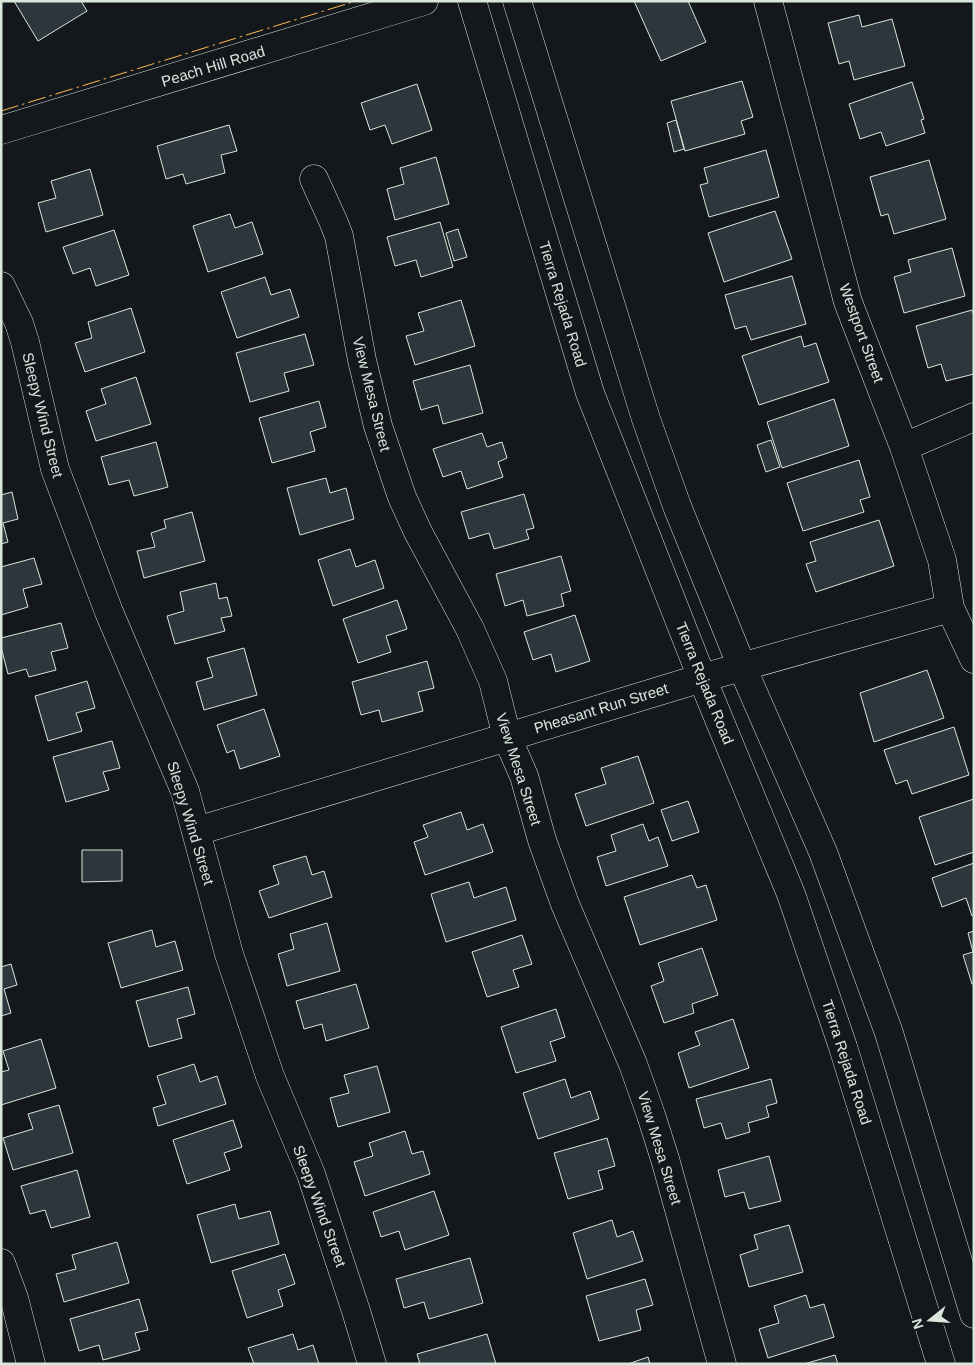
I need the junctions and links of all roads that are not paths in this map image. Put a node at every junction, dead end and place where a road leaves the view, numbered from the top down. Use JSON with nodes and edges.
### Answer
{"nodes":[{"id":1,"x":424,"y":1,"type":"edge"},
{"id":2,"x":472,"y":1,"type":"edge"},
{"id":3,"x":517,"y":1,"type":"edge"},
{"id":4,"x":768,"y":1,"type":"edge"},
{"id":5,"x":1,"y":130,"type":"edge"},
{"id":6,"x":314,"y":179,"type":"dead end"},
{"id":7,"x":1,"y":286,"type":"edge"},
{"id":8,"x":974,"y":417,"type":"edge"},
{"id":9,"x":904,"y":447,"type":"junction"},
{"id":10,"x":950,"y":608,"type":"junction"},
{"id":11,"x":974,"y":659,"type":"edge"},
{"id":12,"x":742,"y":667,"type":"junction"},
{"id":13,"x":702,"y":678,"type":"junction"},
{"id":14,"x":507,"y":736,"type":"junction"},
{"id":15,"x":197,"y":831,"type":"junction"},
{"id":16,"x":1,"y":1263,"type":"edge"},
{"id":17,"x":974,"y":1314,"type":"edge"},
{"id":18,"x":31,"y":1364,"type":"edge"},
{"id":19,"x":372,"y":1364,"type":"edge"},
{"id":20,"x":722,"y":1364,"type":"edge"},
{"id":21,"x":941,"y":1364,"type":"edge"}],
"edges":[{"from":1,"to":5,"type":"street","name":"Peach Hill Road"},
{"from":2,"to":13,"type":"street","name":"Tierra Rejada Road"},
{"from":3,"to":12,"type":"street"},
{"from":4,"to":9,"type":"street","name":"Westport Street"},
{"from":6,"to":14,"type":"street","name":"View Mesa Street"},
{"from":7,"to":15,"type":"street","name":"Sleepy Wind Street"},
{"from":8,"to":9,"type":"street"},
{"from":9,"to":10,"type":"street","name":"Westport Street"},
{"from":10,"to":11,"type":"street","name":"Westport Street"},
{"from":10,"to":12,"type":"street","name":"Pheasant Run Street"},
{"from":12,"to":13,"type":"street","name":"Pheasant Run Street"},
{"from":12,"to":17,"type":"street"},
{"from":13,"to":14,"type":"street","name":"Pheasant Run Street"},
{"from":13,"to":21,"type":"street","name":"Tierra Rejada Road"},
{"from":14,"to":15,"type":"street","name":"Pheasant Run Street"},
{"from":14,"to":20,"type":"street","name":"View Mesa Street"},
{"from":15,"to":19,"type":"street","name":"Sleepy Wind Street"},
{"from":16,"to":18,"type":"street"}]}
